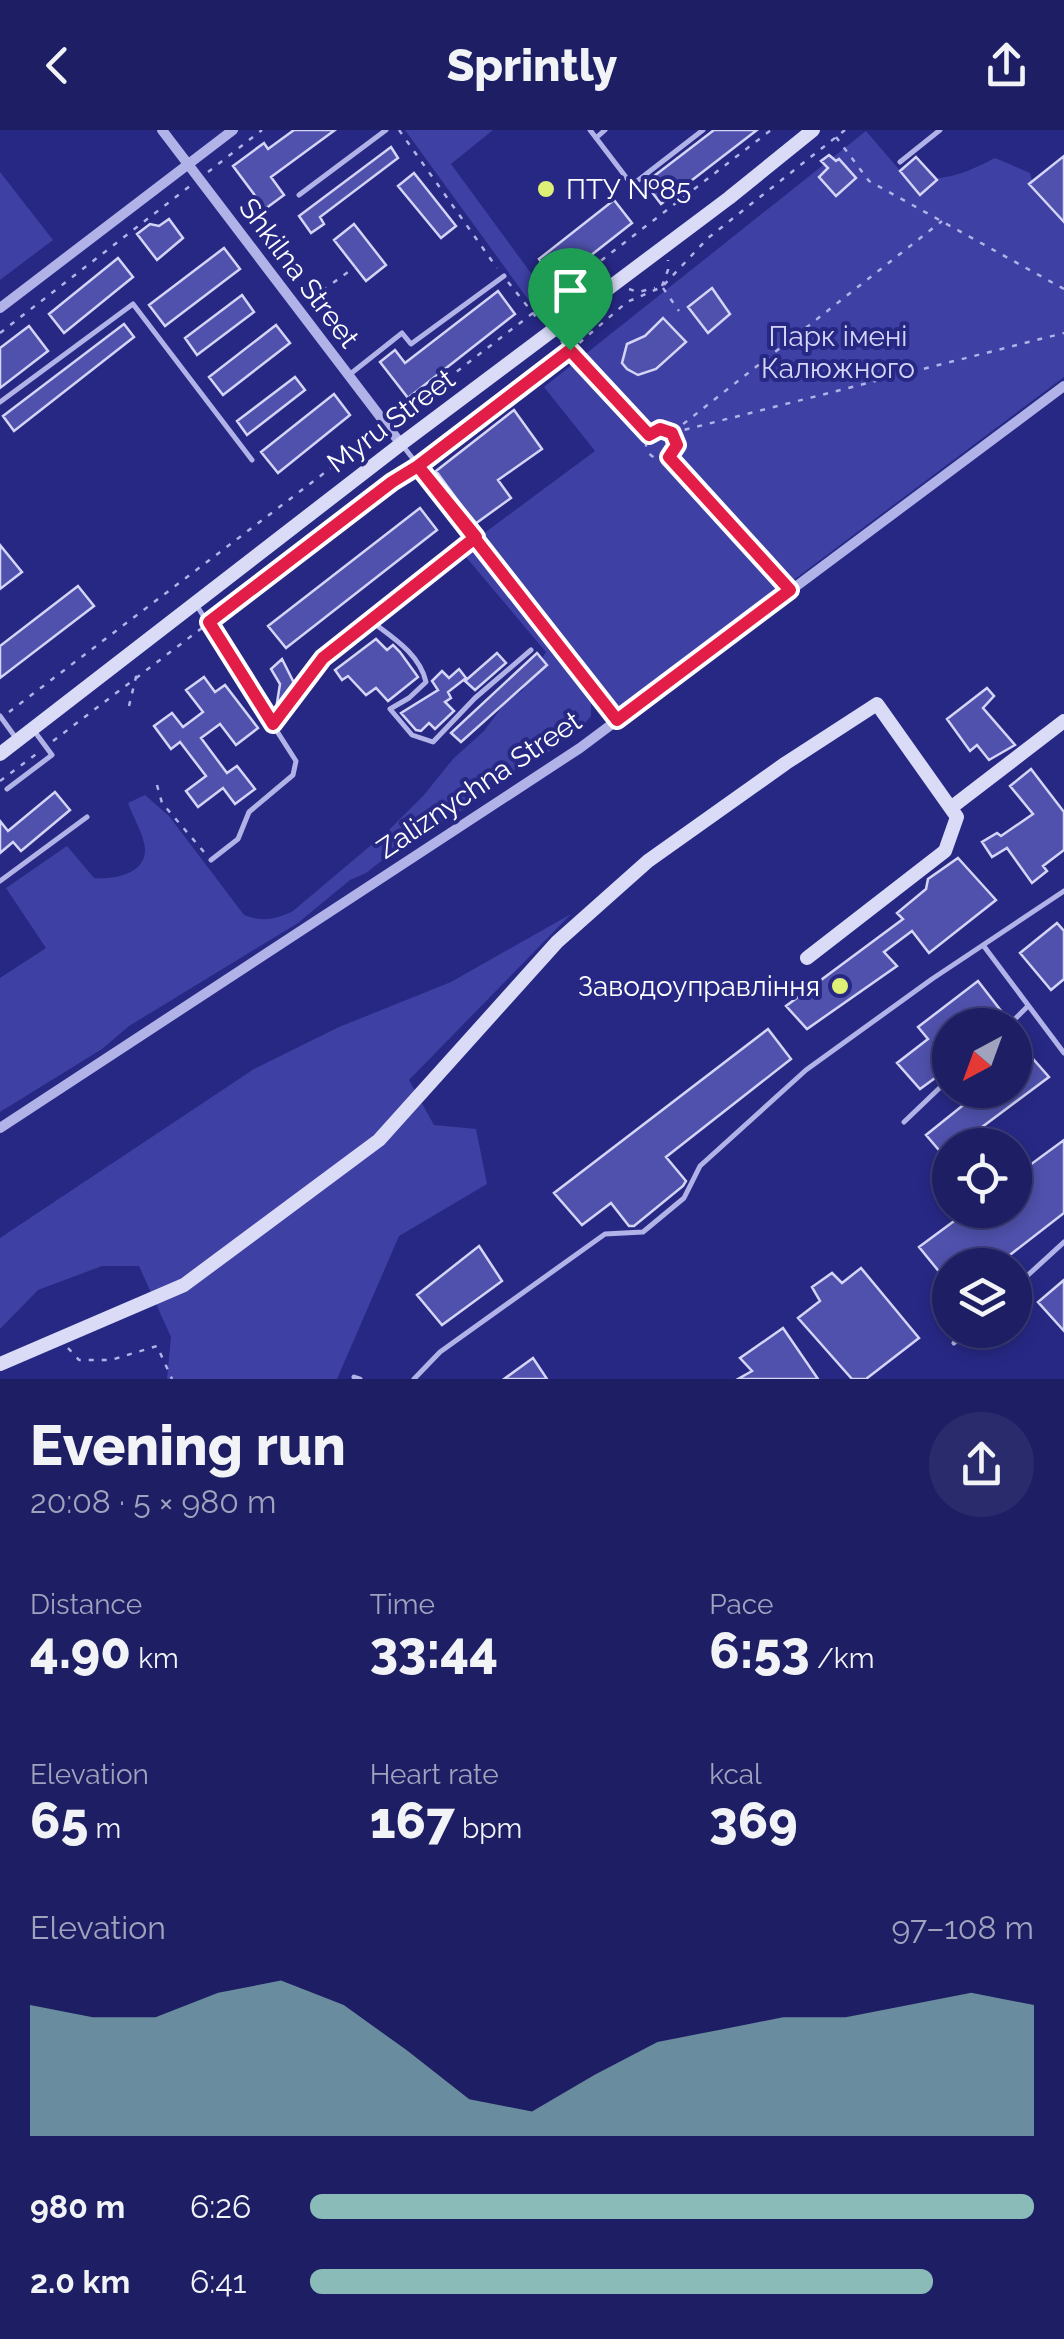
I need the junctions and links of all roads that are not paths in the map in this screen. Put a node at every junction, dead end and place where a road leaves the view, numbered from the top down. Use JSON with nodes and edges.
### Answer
{"nodes":[{"id":1,"x":162,"y":130,"type":"edge"},
{"id":2,"x":234,"y":130,"type":"edge"},
{"id":3,"x":386,"y":130,"type":"edge"},
{"id":4,"x":590,"y":130,"type":"edge"},
{"id":5,"x":606,"y":130,"type":"edge"},
{"id":6,"x":703,"y":130,"type":"edge"},
{"id":7,"x":813,"y":130,"type":"edge"},
{"id":8,"x":940,"y":130,"type":"edge"},
{"id":9,"x":596,"y":138,"type":"junction"},
{"id":10,"x":900,"y":162,"type":"dead end"},
{"id":11,"x":188,"y":164,"type":"junction"},
{"id":12,"x":300,"y":195,"type":"dead end"},
{"id":13,"x":504,"y":276,"type":"road end"},
{"id":14,"x":0,"y":308,"type":"edge"},
{"id":15,"x":348,"y":375,"type":"junction"},
{"id":16,"x":1064,"y":386,"type":"edge"},
{"id":17,"x":0,"y":402,"type":"edge"},
{"id":18,"x":401,"y":444,"type":"junction"},
{"id":19,"x":252,"y":460,"type":"dead end"},
{"id":20,"x":476,"y":537,"type":"junction"},
{"id":21,"x":195,"y":604,"type":"junction"},
{"id":22,"x":370,"y":621,"type":"junction"},
{"id":23,"x":532,"y":650,"type":"dead end"},
{"id":24,"x":0,"y":716,"type":"edge"},
{"id":25,"x":617,"y":720,"type":"junction"},
{"id":26,"x":1064,"y":721,"type":"edge"},
{"id":27,"x":273,"y":724,"type":"junction"},
{"id":28,"x":33,"y":730,"type":"junction"},
{"id":29,"x":18,"y":740,"type":"junction"},
{"id":30,"x":0,"y":754,"type":"edge"},
{"id":31,"x":7,"y":789,"type":"dead end"},
{"id":32,"x":952,"y":807,"type":"junction"},
{"id":33,"x":88,"y":818,"type":"dead end"},
{"id":34,"x":212,"y":860,"type":"road end"},
{"id":35,"x":0,"y":881,"type":"edge"},
{"id":36,"x":1064,"y":891,"type":"edge"},
{"id":37,"x":983,"y":945,"type":"junction"},
{"id":38,"x":806,"y":958,"type":"dead end"},
{"id":39,"x":1028,"y":1006,"type":"joint"},
{"id":40,"x":1064,"y":1053,"type":"edge"},
{"id":41,"x":932,"y":1095,"type":"edge"},
{"id":42,"x":904,"y":1122,"type":"dead end"},
{"id":43,"x":0,"y":1128,"type":"edge"},
{"id":44,"x":1064,"y":1242,"type":"edge"},
{"id":45,"x":1032,"y":1271,"type":"edge"},
{"id":46,"x":0,"y":1364,"type":"edge"},
{"id":47,"x":414,"y":1379,"type":"edge"}],
"edges":[{"from":1,"to":11,"type":"street","name":"Shkilna Street"},
{"from":2,"to":11,"type":"street"},
{"from":3,"to":12,"type":"lane"},
{"from":4,"to":9,"type":"lane"},
{"from":5,"to":9,"type":"lane"},
{"from":6,"to":9,"type":"lane"},
{"from":7,"to":18,"type":"street","name":"Myru Street"},
{"from":8,"to":10,"type":"lane"},
{"from":11,"to":14,"type":"street"},
{"from":11,"to":15,"type":"street","name":"Shkilna Street"},
{"from":13,"to":15,"type":"lane"},
{"from":15,"to":18,"type":"street","name":"Shkilna Street"},
{"from":16,"to":25,"type":"street","name":"Zaliznychna Street"},
{"from":17,"to":19,"type":"lane"},
{"from":18,"to":20,"type":"lane"},
{"from":18,"to":21,"type":"street","name":"Myru Street"},
{"from":20,"to":22,"type":"lane"},
{"from":20,"to":25,"type":"lane"},
{"from":21,"to":27,"type":"lane"},
{"from":21,"to":28,"type":"street","name":"Myru Street"},
{"from":22,"to":23,"type":"lane"},
{"from":22,"to":27,"type":"lane"},
{"from":24,"to":29,"type":"lane"},
{"from":25,"to":43,"type":"street","name":"Zaliznychna Street"},
{"from":26,"to":32,"type":"street"},
{"from":27,"to":34,"type":"lane"},
{"from":28,"to":29,"type":"street","name":"Myru Street"},
{"from":28,"to":31,"type":"lane"},
{"from":29,"to":30,"type":"street","name":"Myru Street"},
{"from":32,"to":38,"type":"street"},
{"from":32,"to":46,"type":"street"},
{"from":33,"to":35,"type":"lane"},
{"from":36,"to":37,"type":"lane"},
{"from":37,"to":39,"type":"lane"},
{"from":37,"to":47,"type":"lane"},
{"from":39,"to":40,"type":"lane"},
{"from":41,"to":42,"type":"lane"},
{"from":44,"to":45,"type":"lane"}]}
